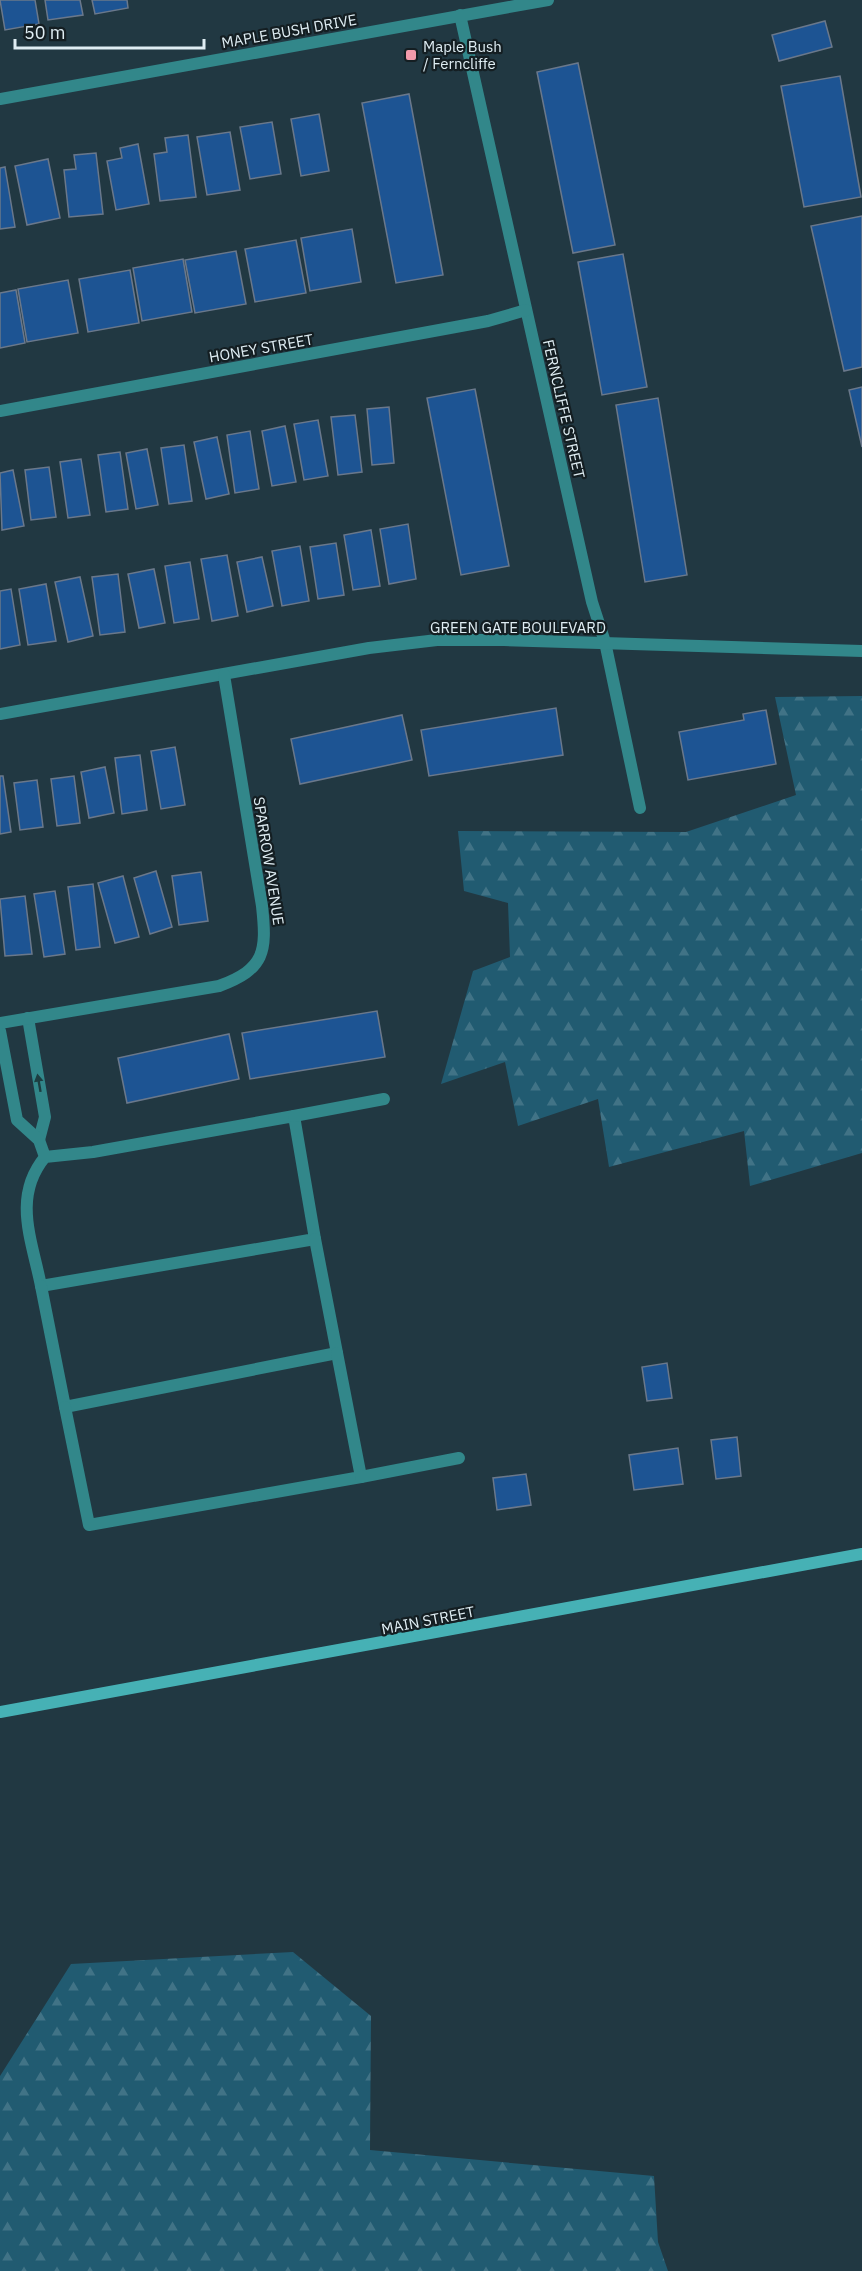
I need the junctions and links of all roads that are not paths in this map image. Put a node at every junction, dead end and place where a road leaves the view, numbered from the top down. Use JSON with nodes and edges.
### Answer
{"nodes":[{"id":1,"x":548,"y":0,"type":"edge"},
{"id":2,"x":460,"y":15,"type":"junction"},
{"id":3,"x":0,"y":99,"type":"edge"},
{"id":4,"x":526,"y":310,"type":"junction"},
{"id":5,"x":0,"y":411,"type":"edge"},
{"id":6,"x":605,"y":642,"type":"junction"},
{"id":7,"x":862,"y":651,"type":"edge"},
{"id":8,"x":224,"y":675,"type":"junction"},
{"id":9,"x":0,"y":714,"type":"edge"},
{"id":10,"x":640,"y":808,"type":"dead end"},
{"id":11,"x":28,"y":1018,"type":"junction"},
{"id":12,"x":0,"y":1023,"type":"edge"},
{"id":13,"x":0,"y":1031,"type":"edge"},
{"id":14,"x":384,"y":1099,"type":"dead end"},
{"id":15,"x":294,"y":1116,"type":"junction"},
{"id":16,"x":39,"y":1140,"type":"junction"},
{"id":17,"x":45,"y":1157,"type":"junction"},
{"id":18,"x":315,"y":1239,"type":"junction"},
{"id":19,"x":41,"y":1286,"type":"junction"},
{"id":20,"x":337,"y":1353,"type":"junction"},
{"id":21,"x":65,"y":1407,"type":"junction"},
{"id":22,"x":459,"y":1458,"type":"dead end"},
{"id":23,"x":361,"y":1477,"type":"junction"},
{"id":24,"x":862,"y":1554,"type":"edge"},
{"id":25,"x":0,"y":1712,"type":"edge"}],
"edges":[{"from":1,"to":2,"type":"street","name":"MAPLE BUSH DRIVE"},
{"from":2,"to":3,"type":"street","name":"MAPLE BUSH DRIVE"},
{"from":2,"to":4,"type":"street","name":"FERNCLIFFE STREET"},
{"from":4,"to":5,"type":"street","name":"HONEY STREET"},
{"from":4,"to":6,"type":"street","name":"FERNCLIFFE STREET"},
{"from":6,"to":7,"type":"street","name":"GREEN GATE BOULEVARD"},
{"from":6,"to":8,"type":"street","name":"GREEN GATE BOULEVARD"},
{"from":6,"to":10,"type":"street","name":"FERNCLIFFE STREET"},
{"from":8,"to":9,"type":"street","name":"GREEN GATE BOULEVARD"},
{"from":8,"to":11,"type":"street","name":"SPARROW AVENUE"},
{"from":11,"to":12,"type":"street","name":"SPARROW AVENUE"},
{"from":16,"to":11,"type":"street","one_way":true},
{"from":13,"to":16,"type":"street"},
{"from":14,"to":15,"type":"street"},
{"from":15,"to":17,"type":"street"},
{"from":15,"to":18,"type":"street"},
{"from":16,"to":17,"type":"street"},
{"from":17,"to":19,"type":"street"},
{"from":18,"to":19,"type":"street"},
{"from":18,"to":20,"type":"street"},
{"from":19,"to":21,"type":"street"},
{"from":20,"to":21,"type":"street"},
{"from":20,"to":23,"type":"street"},
{"from":21,"to":23,"type":"street"},
{"from":22,"to":23,"type":"street"},
{"from":24,"to":25,"type":"main road","name":"MAIN STREET"}]}
